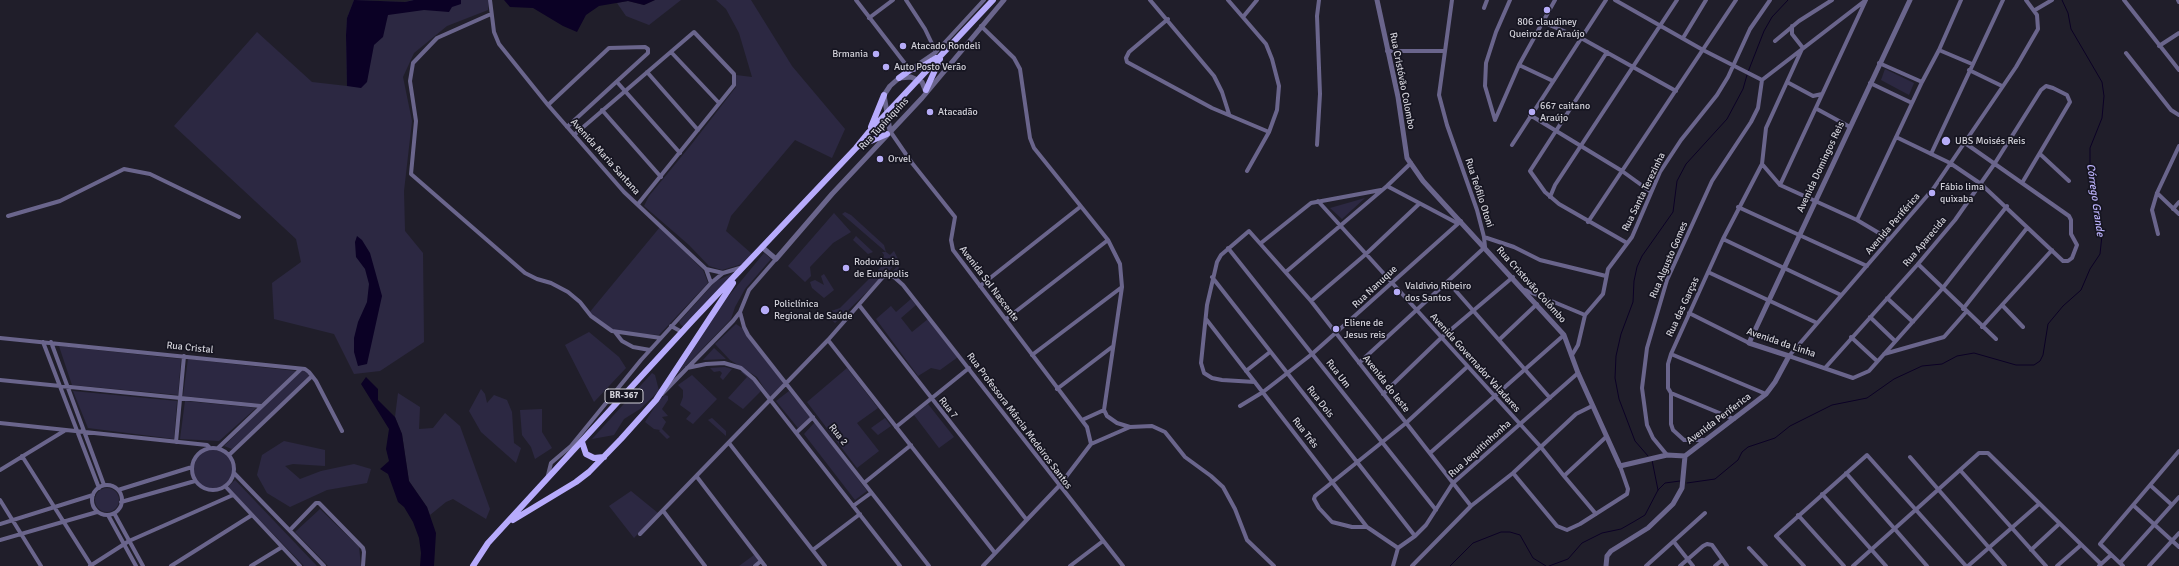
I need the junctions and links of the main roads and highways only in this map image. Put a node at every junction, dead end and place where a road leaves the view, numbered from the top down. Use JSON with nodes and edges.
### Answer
{"nodes":[{"id":1,"x":993,"y":0,"type":"edge"},
{"id":2,"x":942,"y":54,"type":"junction"},
{"id":3,"x":899,"y":78,"type":"road end"},
{"id":4,"x":926,"y":92,"type":"road end"},
{"id":5,"x":884,"y":95,"type":"road end"},
{"id":6,"x":869,"y":132,"type":"junction"},
{"id":7,"x":888,"y":133,"type":"road end"},
{"id":8,"x":856,"y":148,"type":"junction"},
{"id":9,"x":743,"y":268,"type":"junction"},
{"id":10,"x":582,"y":442,"type":"junction"},
{"id":11,"x":604,"y":457,"type":"junction"},
{"id":12,"x":508,"y":523,"type":"junction"},
{"id":13,"x":473,"y":566,"type":"edge"}],
"edges":[{"from":1,"to":2,"type":"main road","number":"BR-367"},
{"from":2,"to":3,"type":"main road"},
{"from":2,"to":4,"type":"main road"},
{"from":2,"to":6,"type":"main road","number":"BR-367"},
{"from":5,"to":6,"type":"main road"},
{"from":6,"to":8,"type":"main road","number":"BR-367"},
{"from":7,"to":8,"type":"main road"},
{"from":8,"to":9,"type":"main road","number":"BR-367"},
{"from":9,"to":10,"type":"main road","number":"BR-367"},
{"from":9,"to":11,"type":"main road","number":"BR-367"},
{"from":10,"to":11,"type":"main road"},
{"from":10,"to":12,"type":"main road","number":"BR-367"},
{"from":11,"to":12,"type":"main road","number":"BR-367"},
{"from":12,"to":13,"type":"main road","number":"BR-367"}]}
